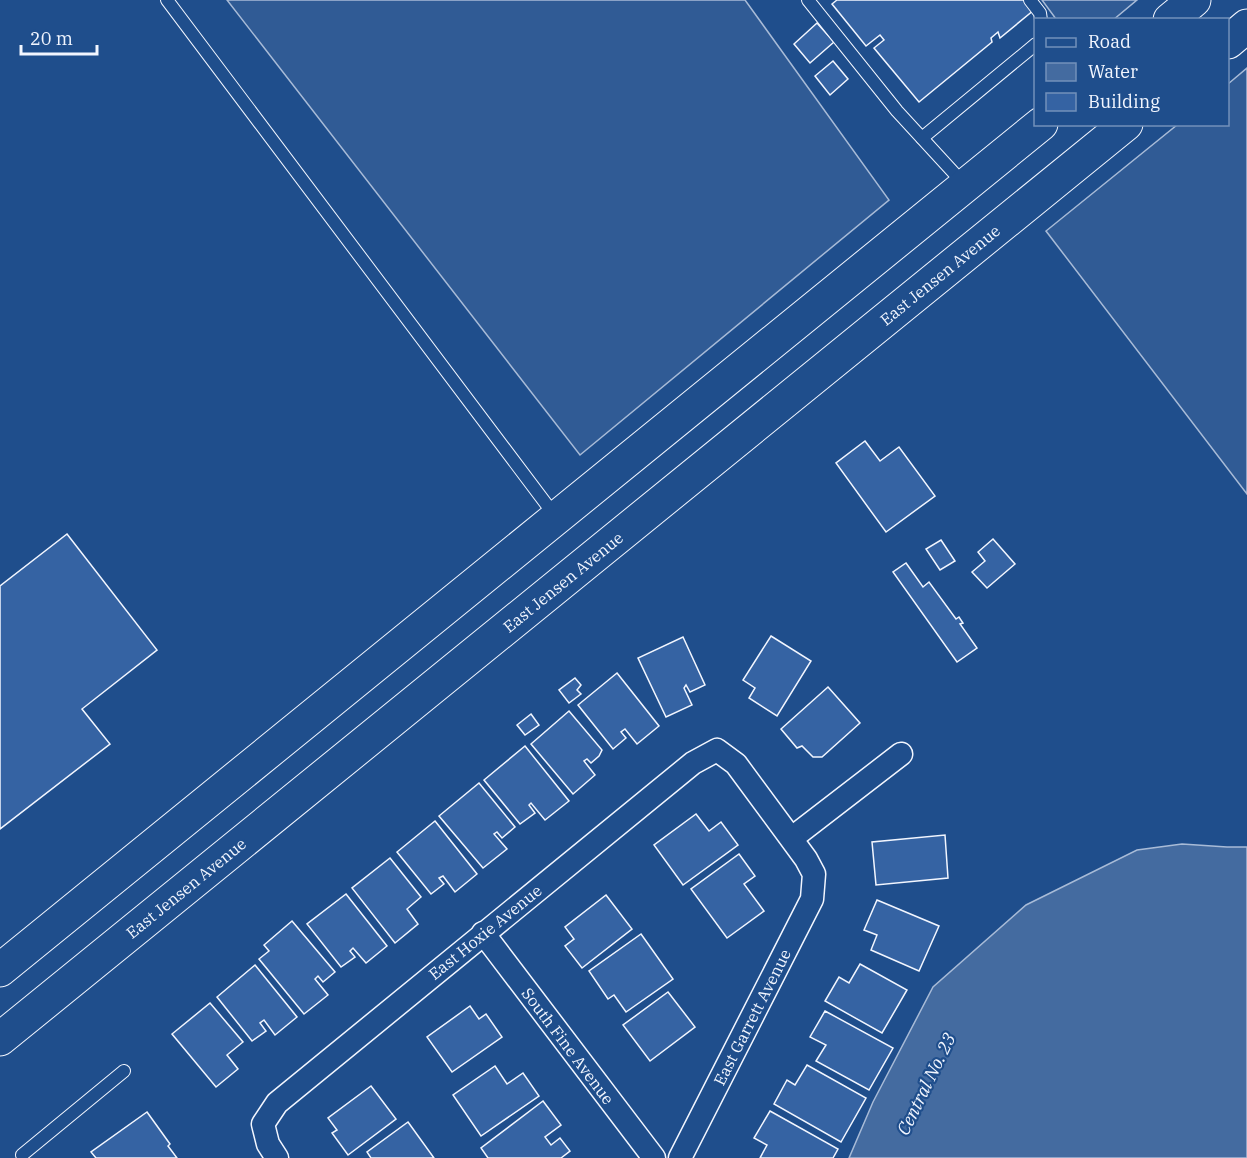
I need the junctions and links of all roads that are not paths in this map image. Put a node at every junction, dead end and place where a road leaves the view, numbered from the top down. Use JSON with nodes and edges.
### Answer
{"nodes":[{"id":1,"x":167,"y":0,"type":"edge"},
{"id":2,"x":808,"y":0,"type":"edge"},
{"id":3,"x":1030,"y":0,"type":"edge"},
{"id":4,"x":1194,"y":0,"type":"edge"},
{"id":5,"x":1041,"y":18,"type":"edge"},
{"id":6,"x":1172,"y":18,"type":"edge"},
{"id":7,"x":1247,"y":26,"type":"edge"},
{"id":8,"x":1229,"y":40,"type":"edge"},
{"id":9,"x":1034,"y":45,"type":"edge"},
{"id":10,"x":1039,"y":126,"type":"edge"},
{"id":11,"x":1124,"y":126,"type":"edge"},
{"id":12,"x":922,"y":138,"type":"junction"},
{"id":13,"x":966,"y":186,"type":"junction"},
{"id":14,"x":557,"y":518,"type":"junction"},
{"id":15,"x":901,"y":754,"type":"dead end"},
{"id":16,"x":792,"y":838,"type":"junction"},
{"id":17,"x":483,"y":933,"type":"junction"},
{"id":18,"x":0,"y":970,"type":"edge"},
{"id":19,"x":0,"y":1039,"type":"edge"},
{"id":20,"x":124,"y":1071,"type":"dead end"},
{"id":21,"x":21,"y":1157,"type":"edge"},
{"id":22,"x":278,"y":1158,"type":"edge"},
{"id":23,"x":654,"y":1158,"type":"edge"},
{"id":24,"x":680,"y":1158,"type":"edge"}],
"edges":[{"from":1,"to":14,"type":"lane"},
{"from":2,"to":12,"type":"lane"},
{"from":3,"to":5,"type":"lane"},
{"from":4,"to":6,"type":"main road"},
{"from":7,"to":8,"type":"main road"},
{"from":9,"to":12,"type":"lane"},
{"from":10,"to":13,"type":"main road"},
{"from":11,"to":19,"type":"main road","name":"East Jensen Avenue"},
{"from":12,"to":13,"type":"lane"},
{"from":13,"to":14,"type":"main road"},
{"from":14,"to":18,"type":"main road"},
{"from":15,"to":16,"type":"street"},
{"from":16,"to":17,"type":"street","name":"East Hoxie Avenue"},
{"from":16,"to":24,"type":"street","name":"East Garrett Avenue"},
{"from":17,"to":22,"type":"street","name":"East Hoxie Avenue"},
{"from":17,"to":23,"type":"street","name":"South Fine Avenue"},
{"from":20,"to":21,"type":"lane"}]}
